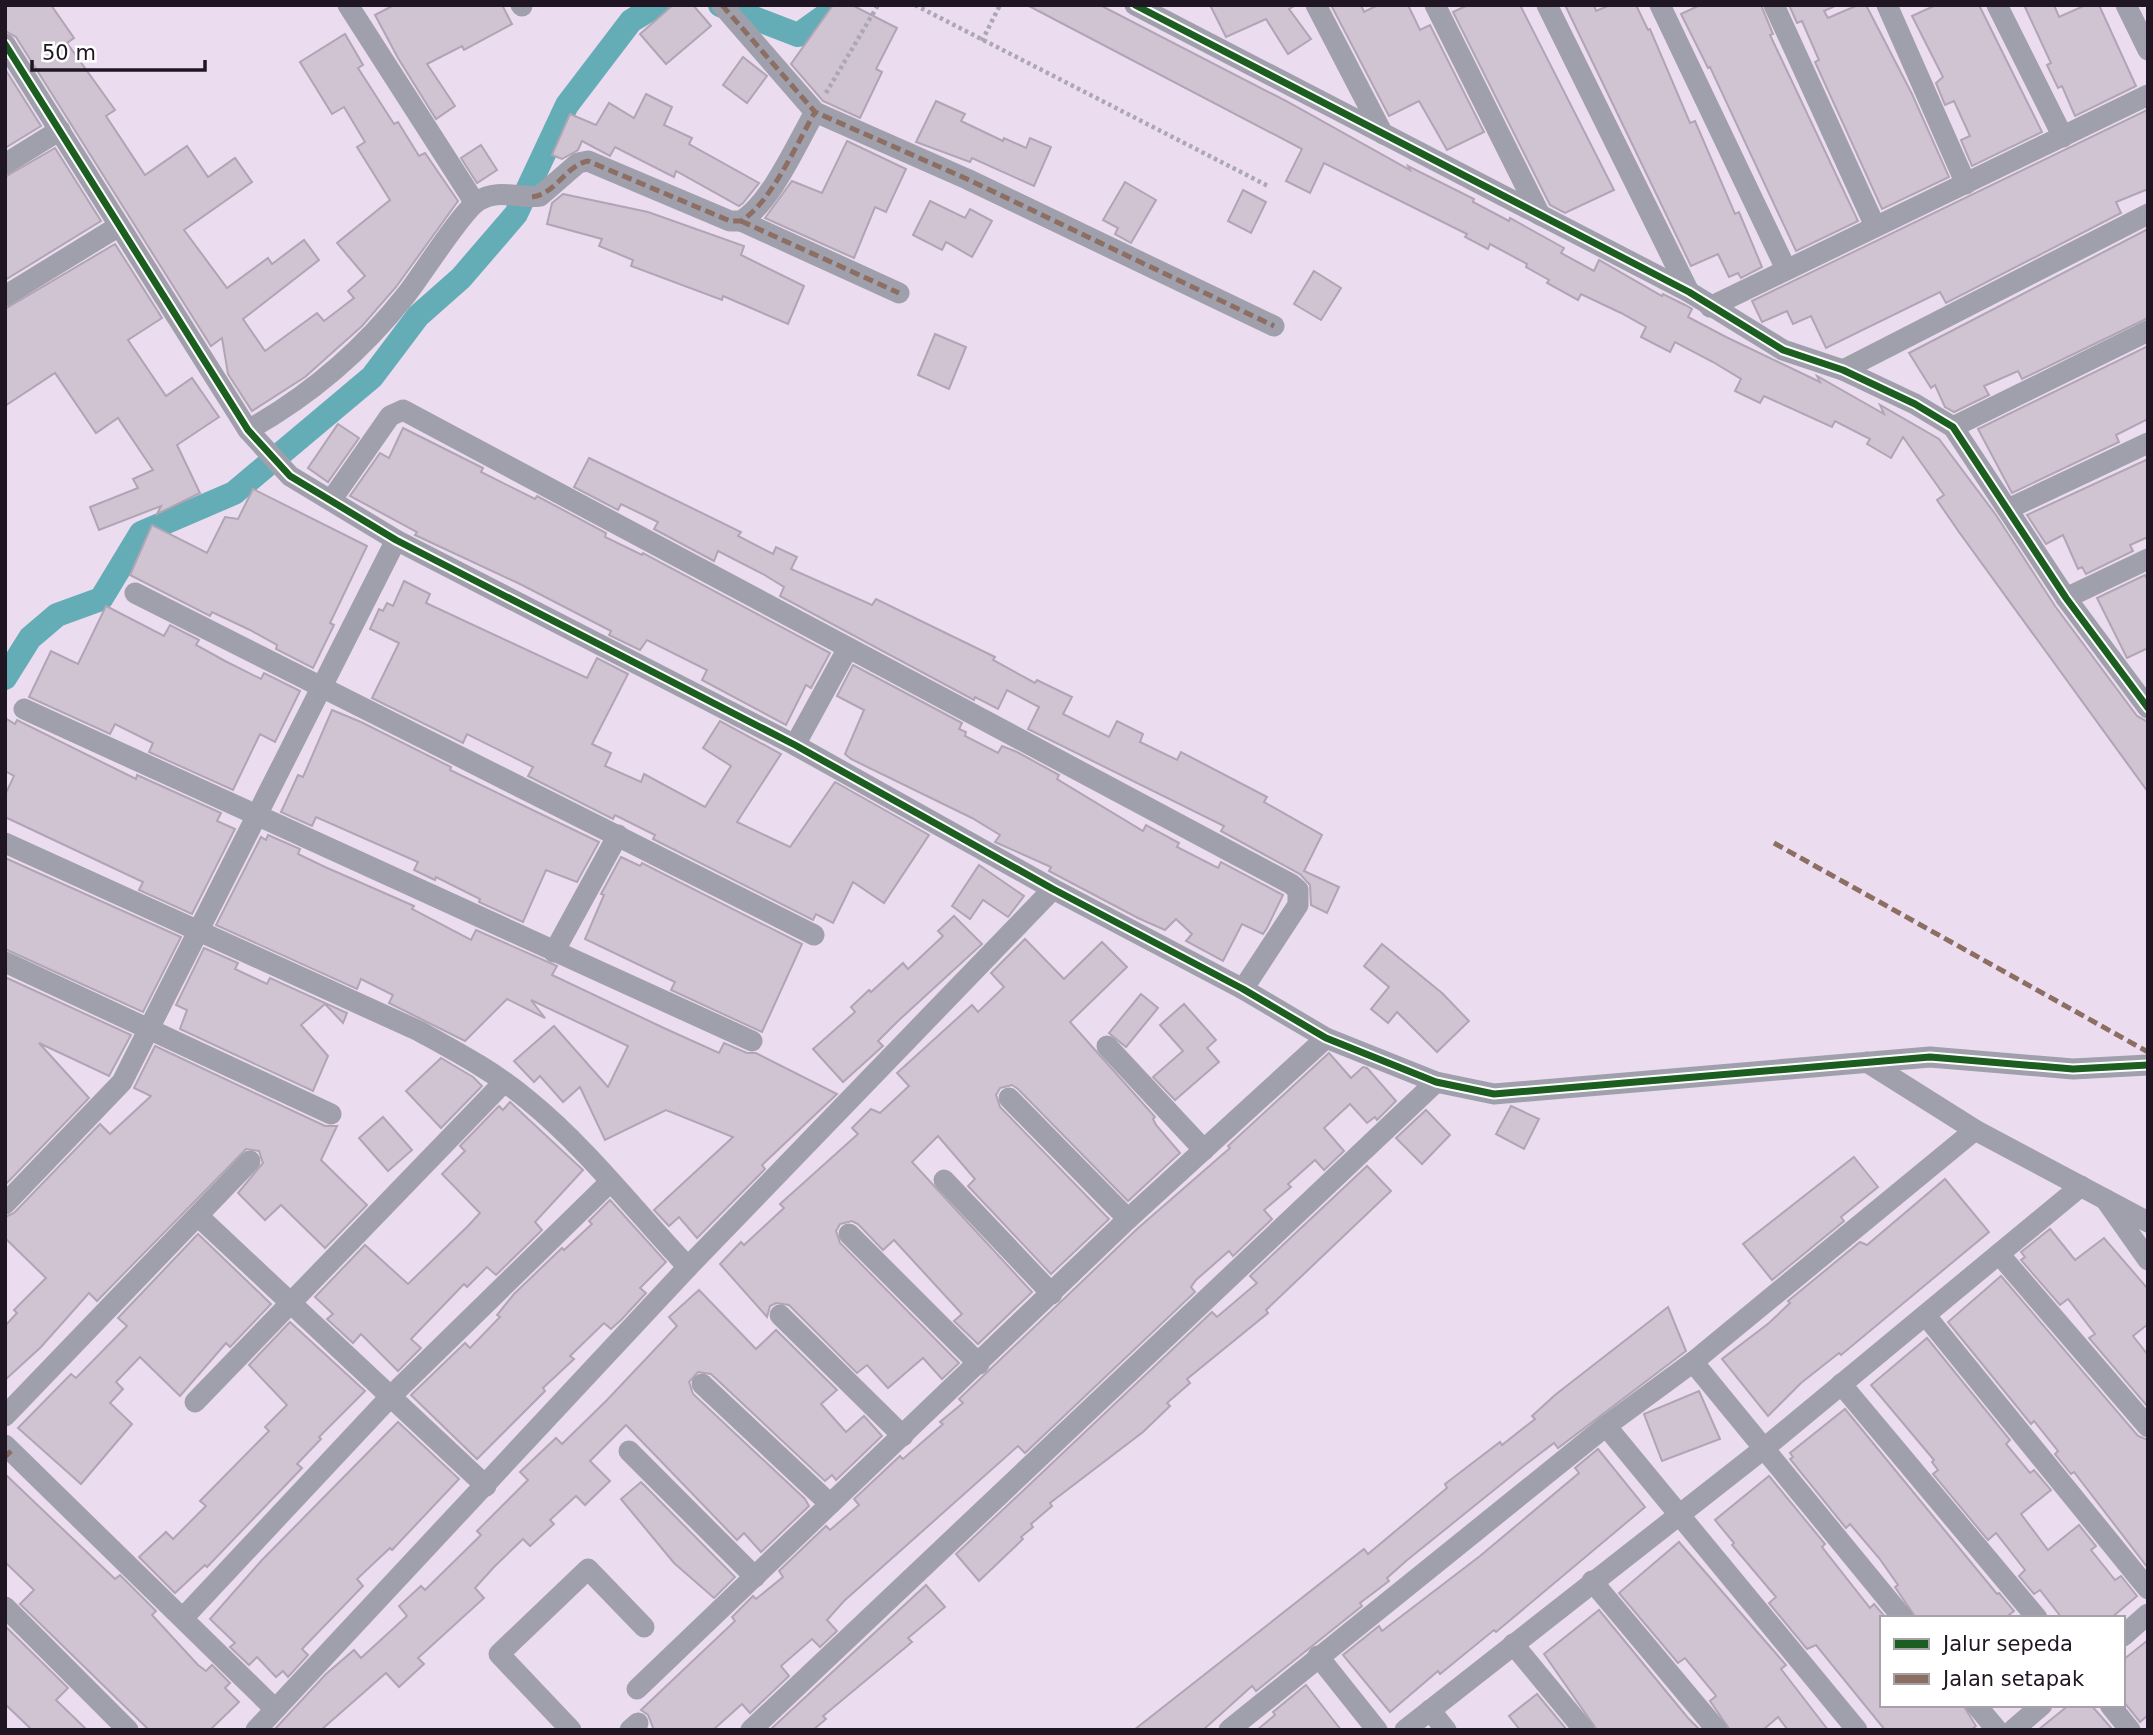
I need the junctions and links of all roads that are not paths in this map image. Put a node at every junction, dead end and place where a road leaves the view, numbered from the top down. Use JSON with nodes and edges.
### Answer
{"nodes":[{"id":1,"x":348,"y":5,"type":"edge"},
{"id":2,"x":722,"y":5,"type":"edge"},
{"id":3,"x":1135,"y":5,"type":"edge"},
{"id":4,"x":1316,"y":5,"type":"edge"},
{"id":5,"x":1435,"y":5,"type":"edge"},
{"id":6,"x":1547,"y":5,"type":"edge"},
{"id":7,"x":1660,"y":5,"type":"edge"},
{"id":8,"x":1774,"y":5,"type":"edge"},
{"id":9,"x":1887,"y":5,"type":"edge"},
{"id":10,"x":1997,"y":5,"type":"edge"},
{"id":11,"x":2126,"y":5,"type":"edge"},
{"id":12,"x":5,"y":44,"type":"edge"},
{"id":13,"x":2148,"y":50,"type":"edge"},
{"id":14,"x":2148,"y":95,"type":"edge"},
{"id":15,"x":815,"y":112,"type":"junction"},
{"id":16,"x":60,"y":130,"type":"junction"},
{"id":17,"x":1383,"y":134,"type":"junction"},
{"id":18,"x":2063,"y":137,"type":"junction"},
{"id":19,"x":5,"y":164,"type":"edge"},
{"id":20,"x":1966,"y":184,"type":"junction"},
{"id":21,"x":475,"y":203,"type":"junction"},
{"id":22,"x":2148,"y":214,"type":"edge"},
{"id":23,"x":1540,"y":215,"type":"junction"},
{"id":24,"x":741,"y":221,"type":"junction"},
{"id":25,"x":119,"y":226,"type":"junction"},
{"id":26,"x":1875,"y":226,"type":"junction"},
{"id":27,"x":1786,"y":269,"type":"junction"},
{"id":28,"x":1689,"y":292,"type":"junction"},
{"id":29,"x":898,"y":293,"type":"dead end"},
{"id":30,"x":5,"y":296,"type":"edge"},
{"id":31,"x":1710,"y":307,"type":"junction"},
{"id":32,"x":1273,"y":326,"type":"dead end"},
{"id":33,"x":2148,"y":331,"type":"edge"},
{"id":34,"x":1843,"y":370,"type":"junction"},
{"id":35,"x":1953,"y":427,"type":"junction"},
{"id":36,"x":254,"y":437,"type":"junction"},
{"id":37,"x":2148,"y":443,"type":"edge"},
{"id":38,"x":332,"y":499,"type":"junction"},
{"id":39,"x":2008,"y":509,"type":"junction"},
{"id":40,"x":396,"y":540,"type":"junction"},
{"id":41,"x":2148,"y":559,"type":"edge"},
{"id":42,"x":135,"y":593,"type":"dead end"},
{"id":43,"x":2066,"y":598,"type":"junction"},
{"id":44,"x":848,"y":648,"type":"junction"},
{"id":45,"x":2138,"y":678,"type":"edge"},
{"id":46,"x":318,"y":688,"type":"junction"},
{"id":47,"x":2148,"y":708,"type":"edge"},
{"id":48,"x":24,"y":709,"type":"dead end"},
{"id":49,"x":795,"y":745,"type":"junction"},
{"id":50,"x":256,"y":814,"type":"junction"},
{"id":51,"x":618,"y":835,"type":"junction"},
{"id":52,"x":5,"y":843,"type":"edge"},
{"id":53,"x":1053,"y":889,"type":"junction"},
{"id":54,"x":198,"y":931,"type":"junction"},
{"id":55,"x":814,"y":935,"type":"dead end"},
{"id":56,"x":554,"y":952,"type":"junction"},
{"id":57,"x":5,"y":962,"type":"edge"},
{"id":58,"x":1243,"y":989,"type":"junction"},
{"id":59,"x":148,"y":1027,"type":"junction"},
{"id":60,"x":1326,"y":1038,"type":"junction"},
{"id":61,"x":752,"y":1041,"type":"dead end"},
{"id":62,"x":1107,"y":1046,"type":"dead end"},
{"id":63,"x":1867,"y":1062,"type":"junction"},
{"id":64,"x":2148,"y":1065,"type":"edge"},
{"id":65,"x":504,"y":1082,"type":"junction"},
{"id":66,"x":1436,"y":1082,"type":"junction"},
{"id":67,"x":1009,"y":1098,"type":"dead end"},
{"id":68,"x":331,"y":1114,"type":"dead end"},
{"id":69,"x":1975,"y":1130,"type":"junction"},
{"id":70,"x":1204,"y":1150,"type":"junction"},
{"id":71,"x":250,"y":1161,"type":"dead end"},
{"id":72,"x":944,"y":1180,"type":"dead end"},
{"id":73,"x":609,"y":1183,"type":"junction"},
{"id":74,"x":2081,"y":1186,"type":"junction"},
{"id":75,"x":2104,"y":1198,"type":"junction"},
{"id":76,"x":5,"y":1204,"type":"edge"},
{"id":77,"x":198,"y":1216,"type":"junction"},
{"id":78,"x":1128,"y":1219,"type":"junction"},
{"id":79,"x":2148,"y":1222,"type":"edge"},
{"id":80,"x":849,"y":1234,"type":"dead end"},
{"id":81,"x":2000,"y":1254,"type":"junction"},
{"id":82,"x":2148,"y":1260,"type":"edge"},
{"id":83,"x":688,"y":1267,"type":"junction"},
{"id":84,"x":1052,"y":1294,"type":"junction"},
{"id":85,"x":290,"y":1302,"type":"junction"},
{"id":86,"x":780,"y":1315,"type":"dead end"},
{"id":87,"x":1926,"y":1317,"type":"junction"},
{"id":88,"x":1693,"y":1362,"type":"junction"},
{"id":89,"x":979,"y":1364,"type":"junction"},
{"id":90,"x":702,"y":1384,"type":"dead end"},
{"id":91,"x":1841,"y":1384,"type":"junction"},
{"id":92,"x":391,"y":1396,"type":"junction"},
{"id":93,"x":195,"y":1402,"type":"dead end"},
{"id":94,"x":5,"y":1416,"type":"edge"},
{"id":95,"x":1606,"y":1426,"type":"junction"},
{"id":96,"x":2148,"y":1427,"type":"edge"},
{"id":97,"x":903,"y":1436,"type":"junction"},
{"id":98,"x":5,"y":1445,"type":"edge"},
{"id":99,"x":1762,"y":1450,"type":"junction"},
{"id":100,"x":629,"y":1451,"type":"dead end"},
{"id":101,"x":486,"y":1486,"type":"junction"},
{"id":102,"x":830,"y":1504,"type":"junction"},
{"id":103,"x":1679,"y":1516,"type":"junction"},
{"id":104,"x":755,"y":1577,"type":"junction"},
{"id":105,"x":1592,"y":1581,"type":"junction"},
{"id":106,"x":2148,"y":1589,"type":"edge"},
{"id":107,"x":5,"y":1607,"type":"edge"},
{"id":108,"x":2148,"y":1614,"type":"edge"},
{"id":109,"x":1901,"y":1616,"type":"edge"},
{"id":110,"x":2035,"y":1616,"type":"edge"},
{"id":111,"x":184,"y":1617,"type":"junction"},
{"id":112,"x":644,"y":1627,"type":"dead end"},
{"id":113,"x":2125,"y":1634,"type":"edge"},
{"id":114,"x":1513,"y":1644,"type":"junction"},
{"id":115,"x":1318,"y":1656,"type":"junction"},
{"id":116,"x":637,"y":1689,"type":"dead end"},
{"id":117,"x":1978,"y":1707,"type":"edge"},
{"id":118,"x":2040,"y":1707,"type":"edge"},
{"id":119,"x":2112,"y":1707,"type":"edge"},
{"id":120,"x":275,"y":1709,"type":"junction"},
{"id":121,"x":1430,"y":1710,"type":"junction"},
{"id":122,"x":128,"y":1730,"type":"edge"},
{"id":123,"x":256,"y":1730,"type":"edge"},
{"id":124,"x":571,"y":1730,"type":"edge"},
{"id":125,"x":751,"y":1730,"type":"edge"},
{"id":126,"x":1229,"y":1730,"type":"edge"},
{"id":127,"x":1377,"y":1730,"type":"edge"},
{"id":128,"x":1405,"y":1730,"type":"edge"},
{"id":129,"x":1446,"y":1730,"type":"edge"},
{"id":130,"x":1584,"y":1730,"type":"edge"},
{"id":131,"x":1717,"y":1730,"type":"edge"},
{"id":132,"x":1857,"y":1730,"type":"edge"},
{"id":133,"x":1997,"y":1730,"type":"edge"},
{"id":134,"x":2013,"y":1730,"type":"edge"},
{"id":135,"x":2130,"y":1730,"type":"edge"}],
"edges":[{"from":1,"to":21,"type":"street"},
{"from":2,"to":15,"type":"street"},
{"from":3,"to":17,"type":"street"},
{"from":4,"to":17,"type":"street"},
{"from":5,"to":23,"type":"street"},
{"from":6,"to":28,"type":"street"},
{"from":7,"to":27,"type":"street"},
{"from":8,"to":26,"type":"street"},
{"from":9,"to":20,"type":"street"},
{"from":10,"to":18,"type":"street"},
{"from":11,"to":13,"type":"street"},
{"from":12,"to":16,"type":"street"},
{"from":14,"to":18,"type":"street"},
{"from":15,"to":24,"type":"street"},
{"from":15,"to":32,"type":"street"},
{"from":16,"to":19,"type":"street"},
{"from":16,"to":25,"type":"street"},
{"from":17,"to":23,"type":"street"},
{"from":18,"to":20,"type":"street"},
{"from":20,"to":26,"type":"street"},
{"from":21,"to":24,"type":"street"},
{"from":21,"to":36,"type":"street"},
{"from":22,"to":34,"type":"street"},
{"from":23,"to":28,"type":"street"},
{"from":24,"to":29,"type":"street"},
{"from":25,"to":30,"type":"street"},
{"from":25,"to":36,"type":"street"},
{"from":26,"to":27,"type":"street"},
{"from":27,"to":31,"type":"street"},
{"from":28,"to":31,"type":"street"},
{"from":31,"to":34,"type":"street"},
{"from":33,"to":35,"type":"street"},
{"from":34,"to":35,"type":"street"},
{"from":35,"to":39,"type":"street"},
{"from":36,"to":38,"type":"street"},
{"from":37,"to":39,"type":"street"},
{"from":38,"to":40,"type":"street"},
{"from":38,"to":44,"type":"street"},
{"from":39,"to":43,"type":"street"},
{"from":40,"to":46,"type":"street"},
{"from":40,"to":49,"type":"street"},
{"from":41,"to":43,"type":"street"},
{"from":42,"to":46,"type":"street"},
{"from":43,"to":45,"type":"street"},
{"from":44,"to":49,"type":"street"},
{"from":44,"to":58,"type":"street"},
{"from":45,"to":47,"type":"street"},
{"from":46,"to":50,"type":"street"},
{"from":46,"to":51,"type":"street"},
{"from":48,"to":50,"type":"street"},
{"from":49,"to":53,"type":"street"},
{"from":50,"to":54,"type":"street"},
{"from":50,"to":56,"type":"street"},
{"from":51,"to":55,"type":"street"},
{"from":51,"to":56,"type":"street"},
{"from":52,"to":54,"type":"street"},
{"from":53,"to":58,"type":"street"},
{"from":53,"to":83,"type":"street"},
{"from":54,"to":59,"type":"street"},
{"from":54,"to":65,"type":"street"},
{"from":56,"to":61,"type":"street"},
{"from":57,"to":59,"type":"street"},
{"from":58,"to":60,"type":"street"},
{"from":59,"to":68,"type":"street"},
{"from":59,"to":76,"type":"street"},
{"from":60,"to":66,"type":"street"},
{"from":60,"to":70,"type":"street"},
{"from":62,"to":70,"type":"street"},
{"from":63,"to":64,"type":"street"},
{"from":63,"to":66,"type":"street"},
{"from":63,"to":69,"type":"street"},
{"from":65,"to":73,"type":"street"},
{"from":65,"to":85,"type":"street"},
{"from":66,"to":125,"type":"street"},
{"from":67,"to":78,"type":"street"},
{"from":69,"to":74,"type":"street"},
{"from":69,"to":88,"type":"street"},
{"from":70,"to":78,"type":"street"},
{"from":71,"to":77,"type":"street"},
{"from":72,"to":84,"type":"street"},
{"from":73,"to":83,"type":"street"},
{"from":73,"to":92,"type":"street"},
{"from":74,"to":75,"type":"street"},
{"from":74,"to":81,"type":"street"},
{"from":75,"to":79,"type":"street"},
{"from":75,"to":82,"type":"street"},
{"from":77,"to":85,"type":"street"},
{"from":77,"to":94,"type":"street"},
{"from":78,"to":84,"type":"street"},
{"from":80,"to":89,"type":"street"},
{"from":81,"to":87,"type":"street"},
{"from":81,"to":96,"type":"street"},
{"from":83,"to":101,"type":"street"},
{"from":84,"to":89,"type":"street"},
{"from":85,"to":92,"type":"street"},
{"from":85,"to":93,"type":"street"},
{"from":86,"to":97,"type":"street"},
{"from":87,"to":91,"type":"street"},
{"from":87,"to":106,"type":"street"},
{"from":88,"to":95,"type":"street"},
{"from":88,"to":99,"type":"street"},
{"from":89,"to":97,"type":"street"},
{"from":90,"to":102,"type":"street"},
{"from":91,"to":99,"type":"street"},
{"from":91,"to":110,"type":"street"},
{"from":92,"to":101,"type":"street"},
{"from":92,"to":111,"type":"street"},
{"from":95,"to":103,"type":"street"},
{"from":95,"to":115,"type":"street"},
{"from":97,"to":102,"type":"street"},
{"from":98,"to":111,"type":"street"},
{"from":99,"to":103,"type":"street"},
{"from":99,"to":109,"type":"street"},
{"from":100,"to":104,"type":"street"},
{"from":101,"to":120,"type":"street"},
{"from":102,"to":104,"type":"street"},
{"from":103,"to":105,"type":"street"},
{"from":103,"to":132,"type":"street"},
{"from":104,"to":116,"type":"street"},
{"from":105,"to":114,"type":"street"},
{"from":105,"to":131,"type":"street"},
{"from":107,"to":122,"type":"street"},
{"from":108,"to":113,"type":"street"},
{"from":111,"to":120,"type":"street"},
{"from":112,"to":124,"type":"street"},
{"from":114,"to":121,"type":"street"},
{"from":114,"to":130,"type":"street"},
{"from":115,"to":126,"type":"street"},
{"from":115,"to":127,"type":"street"},
{"from":117,"to":133,"type":"street"},
{"from":118,"to":134,"type":"street"},
{"from":119,"to":135,"type":"street"},
{"from":120,"to":123,"type":"street"},
{"from":121,"to":128,"type":"street"},
{"from":121,"to":129,"type":"street"}]}
